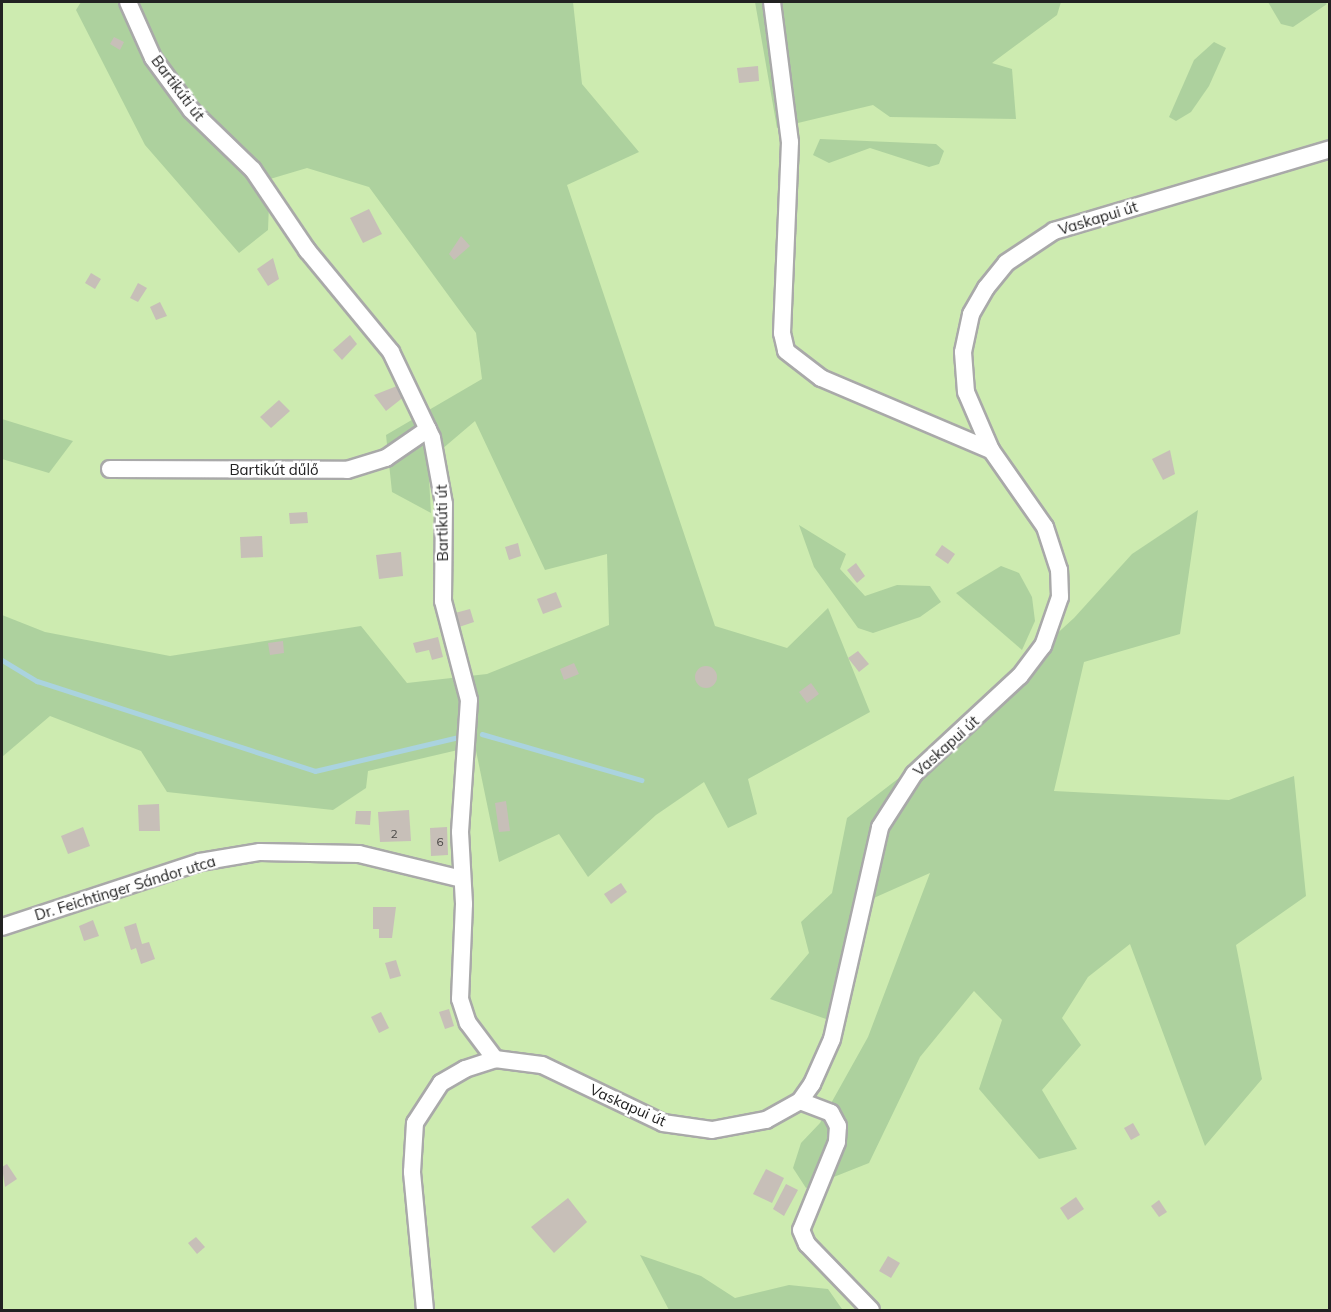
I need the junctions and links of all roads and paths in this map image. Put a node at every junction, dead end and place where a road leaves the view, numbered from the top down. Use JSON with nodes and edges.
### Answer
{"nodes":[{"id":1,"x":128,"y":2,"type":"edge"},
{"id":2,"x":772,"y":2,"type":"edge"},
{"id":3,"x":1329,"y":149,"type":"edge"},
{"id":4,"x":428,"y":429,"type":"junction"},
{"id":5,"x":991,"y":450,"type":"junction"},
{"id":6,"x":110,"y":469,"type":"dead end"},
{"id":7,"x":462,"y":879,"type":"junction"},
{"id":8,"x":2,"y":927,"type":"edge"},
{"id":9,"x":495,"y":1059,"type":"junction"},
{"id":10,"x":800,"y":1101,"type":"junction"},
{"id":11,"x":425,"y":1311,"type":"edge"},
{"id":12,"x":871,"y":1311,"type":"edge"}],
"edges":[{"from":1,"to":4,"type":"street","name":"Bartikúti út"},
{"from":2,"to":5,"type":"street"},
{"from":3,"to":5,"type":"street","name":"Vaskapui út"},
{"from":4,"to":6,"type":"street","name":"Bartikút dűlő"},
{"from":4,"to":7,"type":"street","name":"Bartikúti út"},
{"from":5,"to":10,"type":"street","name":"Vaskapui út"},
{"from":7,"to":8,"type":"street","name":"Dr. Feichtinger Sándor utca"},
{"from":7,"to":9,"type":"street","name":"Bartikúti út"},
{"from":9,"to":10,"type":"street","name":"Vaskapui út"},
{"from":9,"to":11,"type":"street"},
{"from":10,"to":12,"type":"street"}]}
